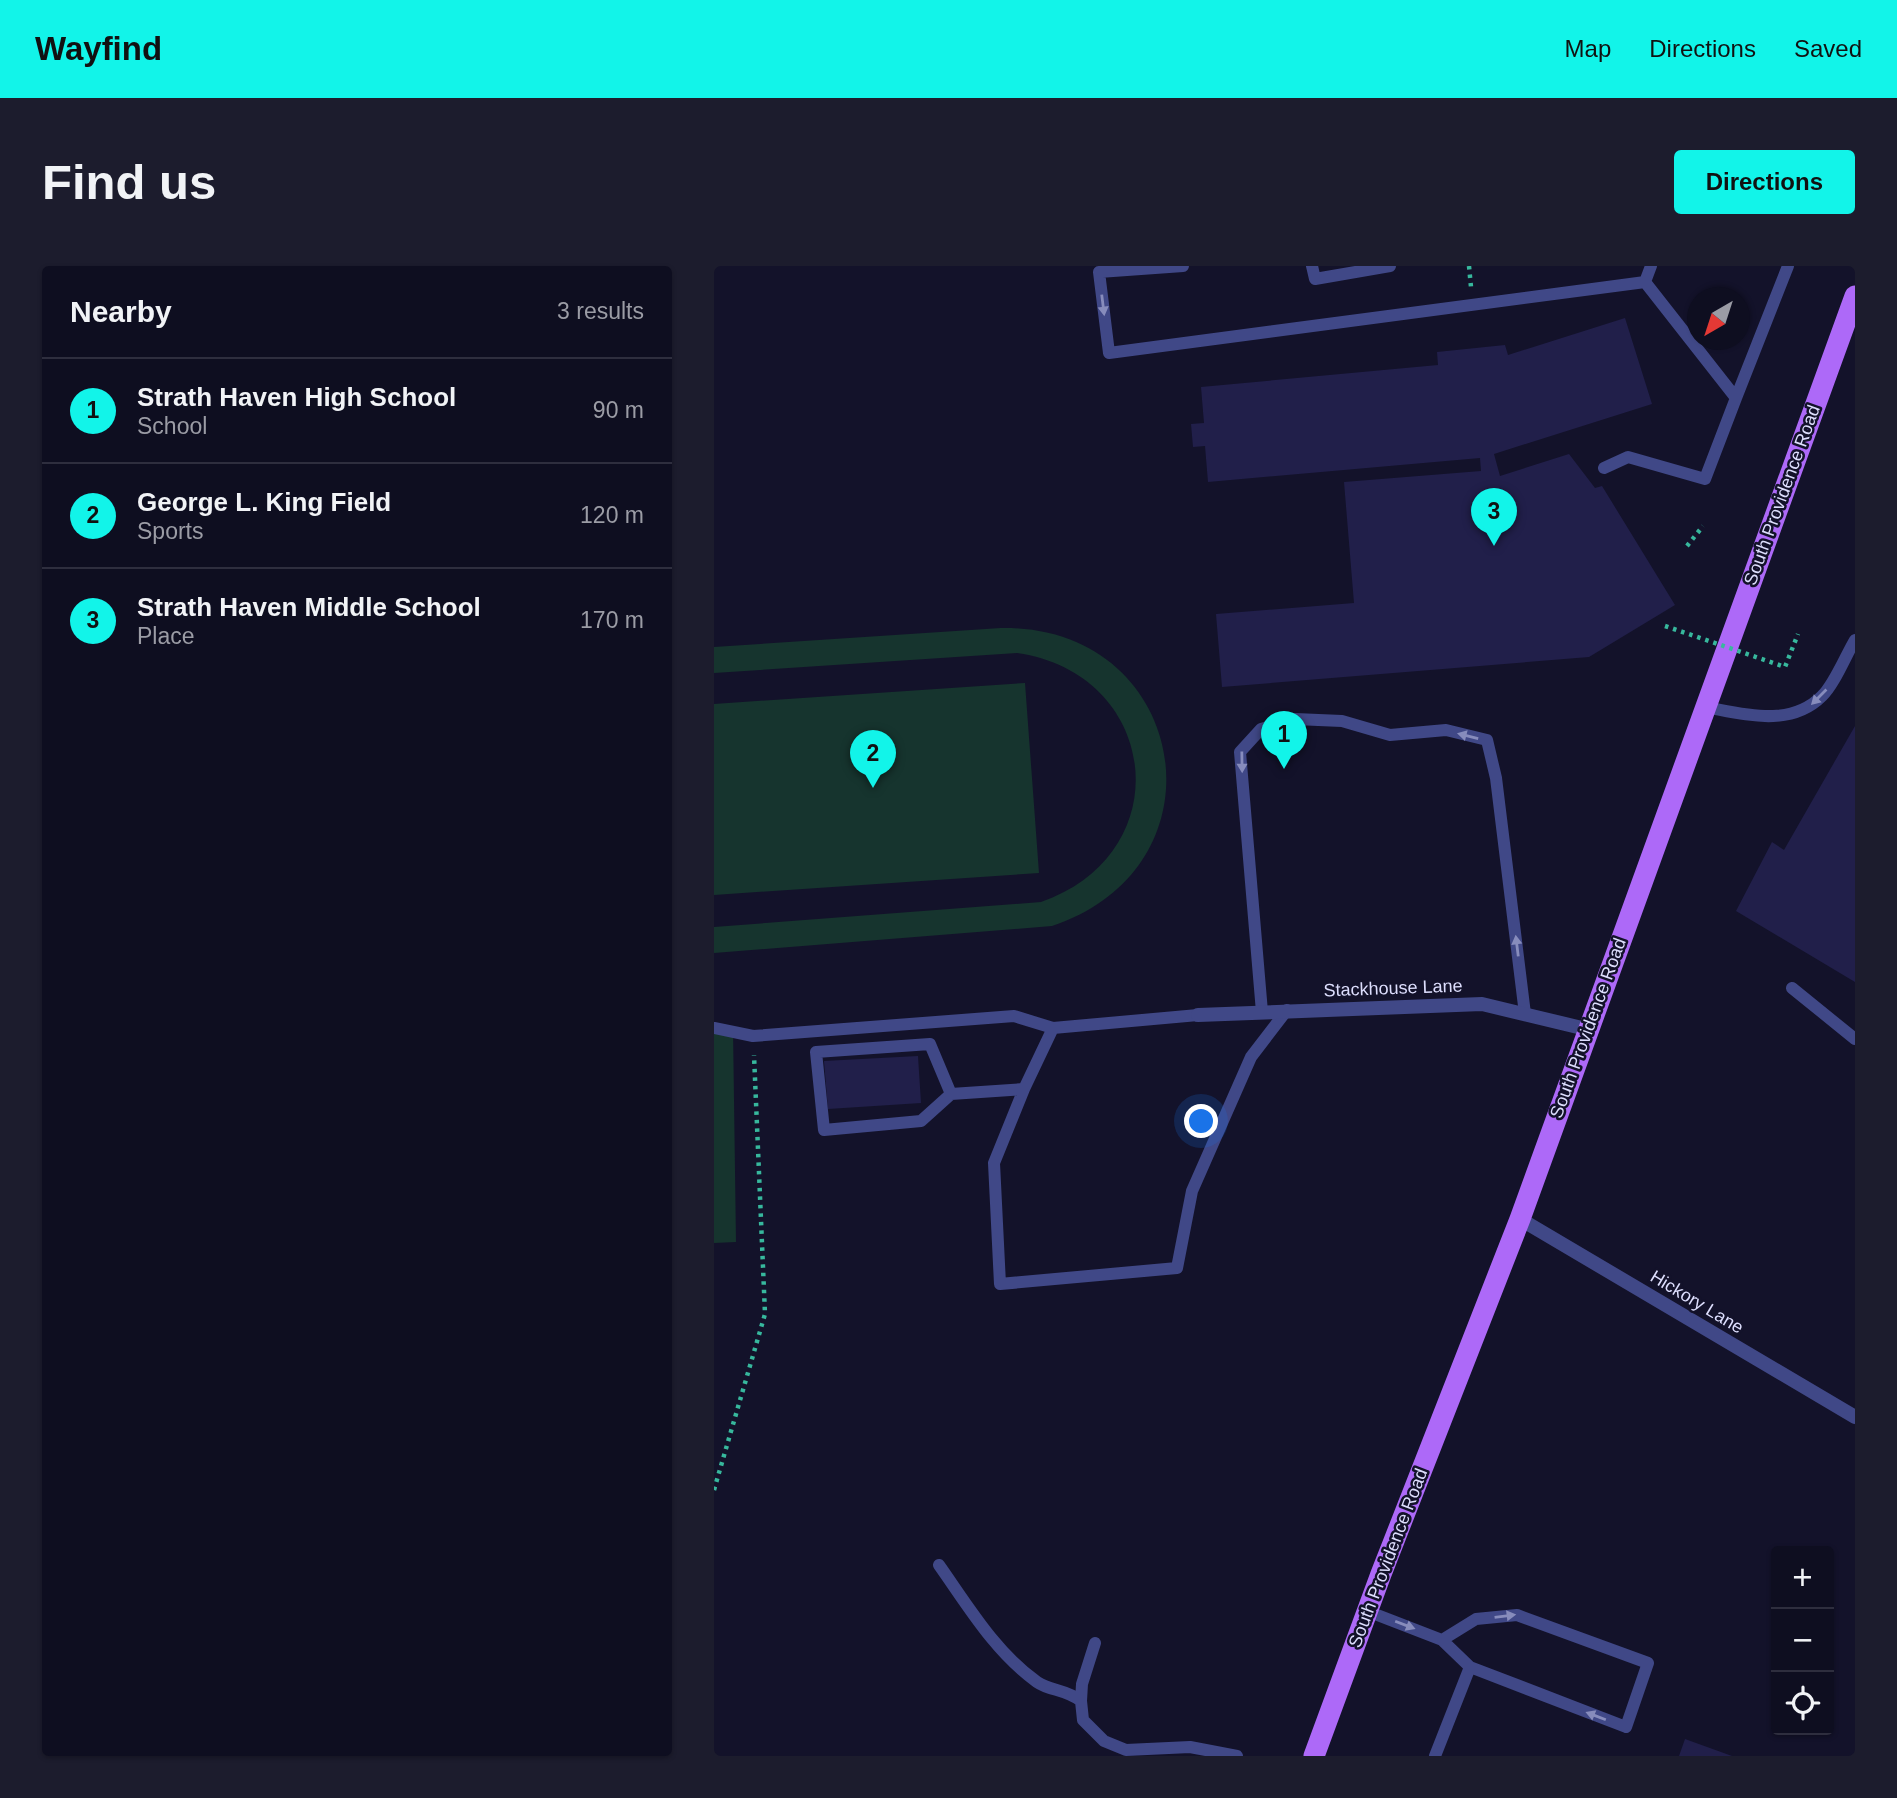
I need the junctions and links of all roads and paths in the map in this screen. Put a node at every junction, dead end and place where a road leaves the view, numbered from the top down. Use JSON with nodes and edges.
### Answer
{"nodes":[{"id":1,"x":1183,"y":266,"type":"edge"},
{"id":2,"x":1312,"y":266,"type":"edge"},
{"id":3,"x":1390,"y":266,"type":"edge"},
{"id":4,"x":1469,"y":266,"type":"edge"},
{"id":5,"x":1651,"y":266,"type":"edge"},
{"id":6,"x":1788,"y":266,"type":"edge"},
{"id":7,"x":1645,"y":282,"type":"junction"},
{"id":8,"x":1472,"y":292,"type":"dead end"},
{"id":9,"x":1855,"y":296,"type":"edge"},
{"id":10,"x":1736,"y":398,"type":"junction"},
{"id":11,"x":1604,"y":468,"type":"dead end"},
{"id":12,"x":1703,"y":526,"type":"dead end"},
{"id":13,"x":1687,"y":546,"type":"dead end"},
{"id":14,"x":1665,"y":626,"type":"dead end"},
{"id":15,"x":1798,"y":634,"type":"dead end"},
{"id":16,"x":1855,"y":640,"type":"edge"},
{"id":17,"x":1704,"y":706,"type":"junction"},
{"id":18,"x":1792,"y":988,"type":"dead end"},
{"id":19,"x":1287,"y":1010,"type":"junction"},
{"id":20,"x":1262,"y":1012,"type":"junction"},
{"id":21,"x":1525,"y":1014,"type":"junction"},
{"id":22,"x":1198,"y":1015,"type":"joint"},
{"id":23,"x":714,"y":1028,"type":"edge"},
{"id":24,"x":1053,"y":1028,"type":"junction"},
{"id":25,"x":1586,"y":1029,"type":"junction"},
{"id":26,"x":753,"y":1036,"type":"junction"},
{"id":27,"x":1855,"y":1039,"type":"edge"},
{"id":28,"x":1024,"y":1089,"type":"junction"},
{"id":29,"x":951,"y":1094,"type":"junction"},
{"id":30,"x":1520,"y":1219,"type":"junction"},
{"id":31,"x":1855,"y":1417,"type":"edge"},
{"id":32,"x":714,"y":1490,"type":"edge"},
{"id":33,"x":939,"y":1565,"type":"dead end"},
{"id":34,"x":1367,"y":1611,"type":"junction"},
{"id":35,"x":1443,"y":1640,"type":"junction"},
{"id":36,"x":1095,"y":1643,"type":"dead end"},
{"id":37,"x":1470,"y":1667,"type":"junction"},
{"id":38,"x":1081,"y":1701,"type":"junction"},
{"id":39,"x":1237,"y":1756,"type":"edge"},
{"id":40,"x":1314,"y":1756,"type":"edge"},
{"id":41,"x":1435,"y":1756,"type":"edge"}],
"edges":[{"from":1,"to":7,"type":"lane","one_way":true},
{"from":2,"to":3,"type":"lane"},
{"from":4,"to":8,"type":"path"},
{"from":5,"to":7,"type":"lane"},
{"from":6,"to":10,"type":"lane"},
{"from":7,"to":10,"type":"lane"},
{"from":9,"to":17,"type":"main road","name":"South Providence Road"},
{"from":10,"to":11,"type":"lane"},
{"from":12,"to":13,"type":"path"},
{"from":14,"to":15,"type":"path","bridge":true},
{"from":16,"to":17,"type":"lane","one_way":true},
{"from":17,"to":25,"type":"main road","name":"South Providence Road"},
{"from":18,"to":27,"type":"lane"},
{"from":19,"to":20,"type":"street","name":"Stackhouse Lane"},
{"from":19,"to":21,"type":"street","name":"Stackhouse Lane"},
{"from":19,"to":28,"type":"lane"},
{"from":21,"to":20,"type":"lane","one_way":true},
{"from":20,"to":22,"type":"street","name":"Stackhouse Lane"},
{"from":21,"to":25,"type":"street","name":"Stackhouse Lane"},
{"from":22,"to":24,"type":"lane"},
{"from":23,"to":26,"type":"lane"},
{"from":24,"to":26,"type":"lane"},
{"from":24,"to":28,"type":"lane"},
{"from":25,"to":30,"type":"main road","name":"South Providence Road"},
{"from":26,"to":32,"type":"path"},
{"from":28,"to":29,"type":"lane"},
{"from":29,"to":29,"type":"lane"},
{"from":30,"to":31,"type":"street","name":"Hickory Lane"},
{"from":30,"to":34,"type":"main road","name":"South Providence Road"},
{"from":33,"to":38,"type":"lane"},
{"from":34,"to":35,"type":"lane","one_way":true},
{"from":34,"to":40,"type":"main road","name":"South Providence Road"},
{"from":35,"to":37,"type":"lane"},
{"from":35,"to":37,"type":"lane","one_way":true},
{"from":36,"to":38,"type":"lane"},
{"from":37,"to":41,"type":"lane"},
{"from":38,"to":39,"type":"lane"}]}
